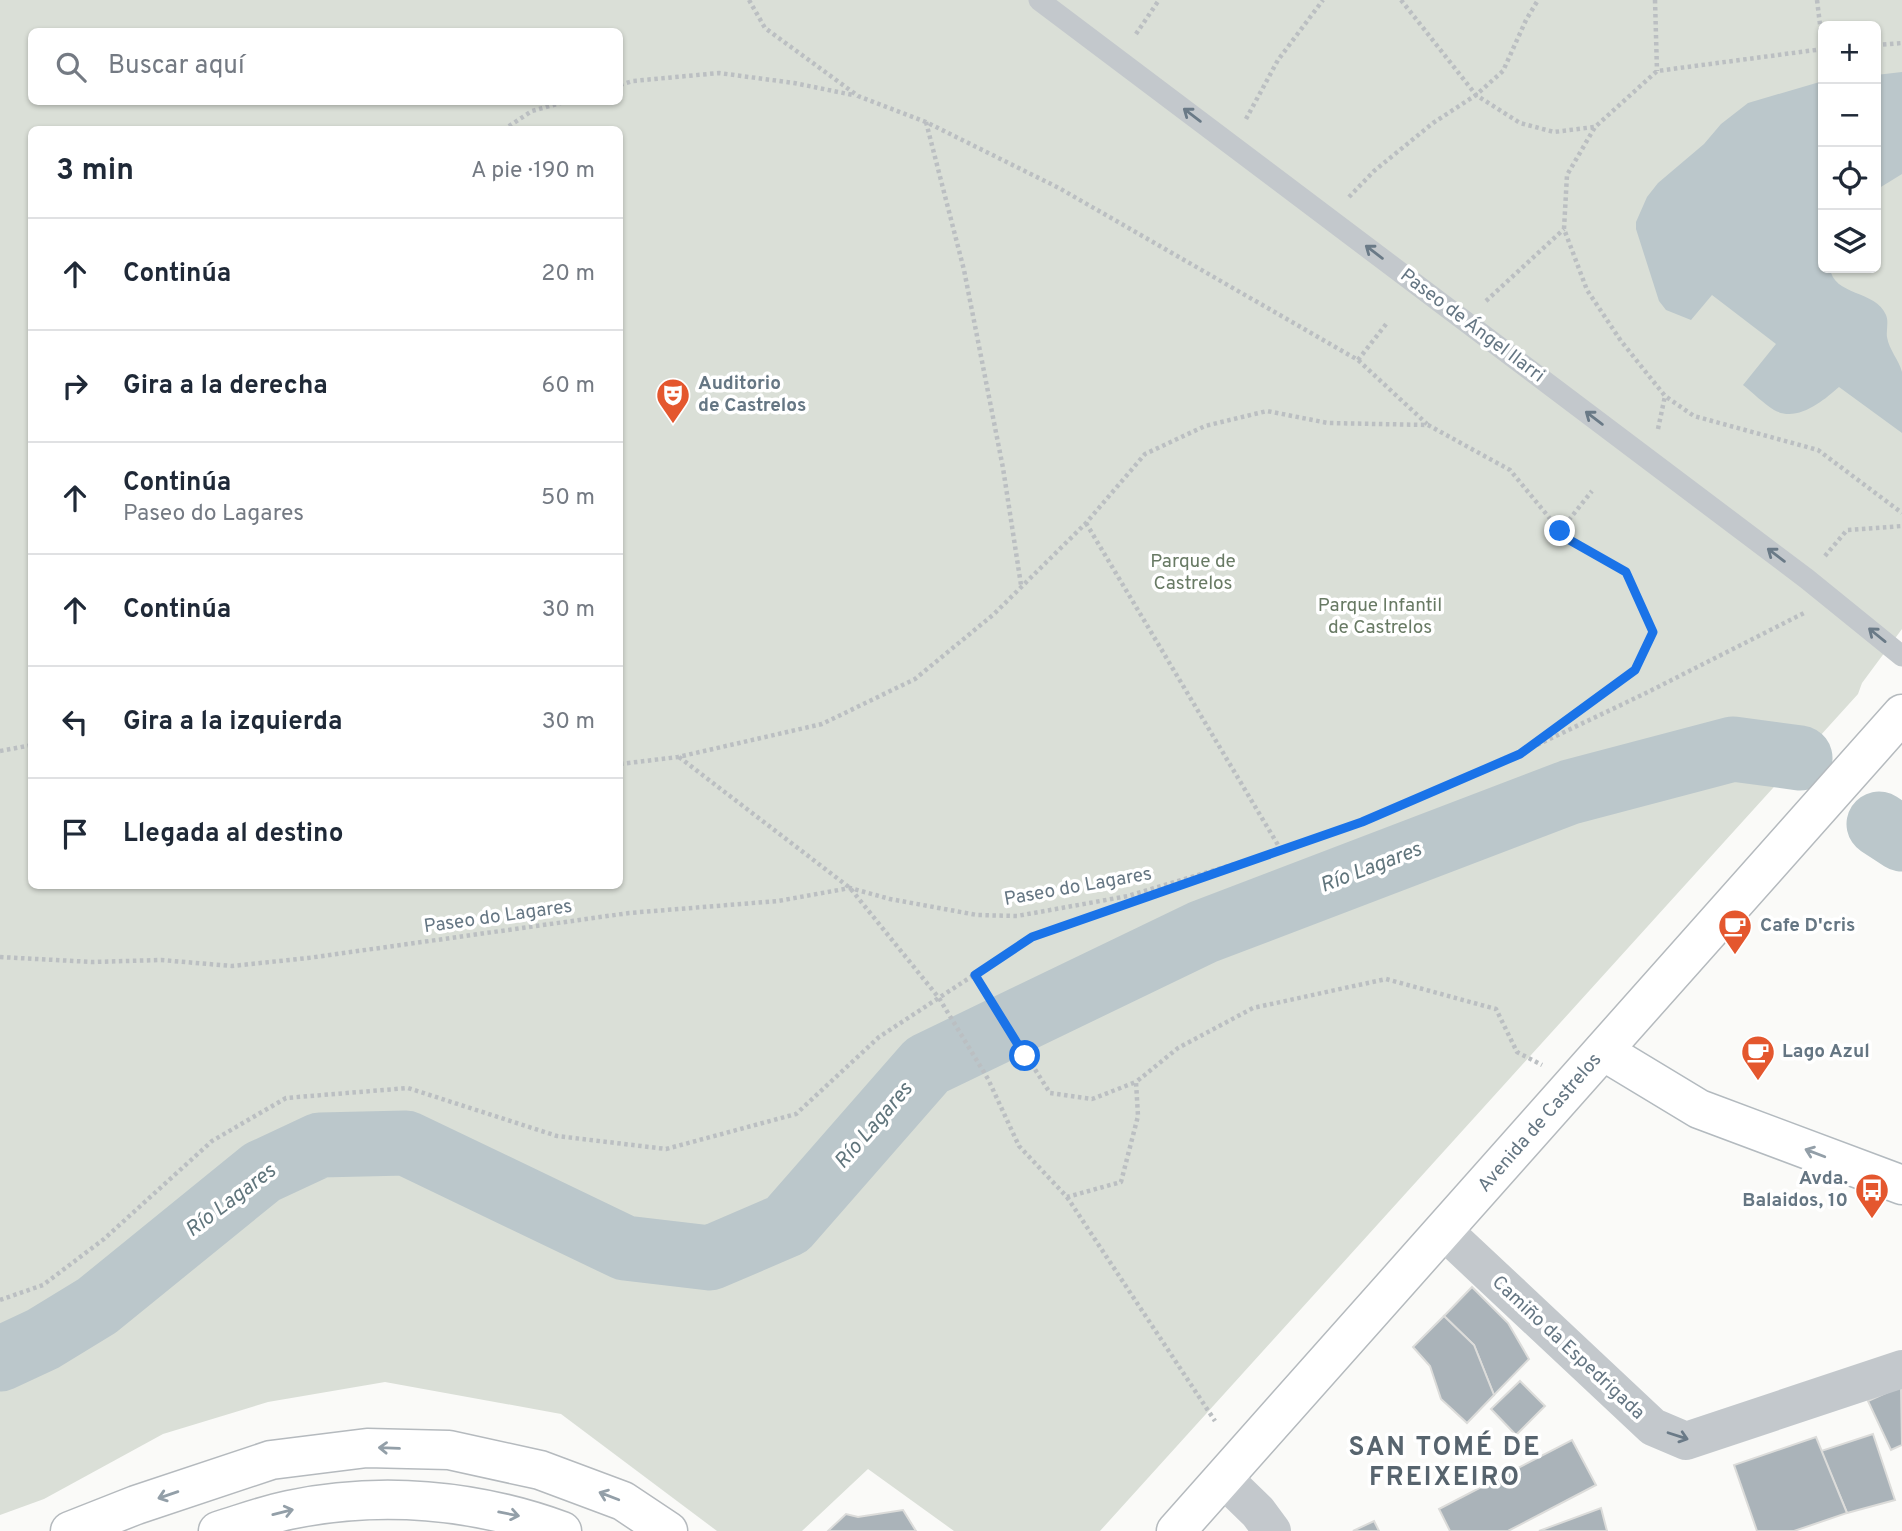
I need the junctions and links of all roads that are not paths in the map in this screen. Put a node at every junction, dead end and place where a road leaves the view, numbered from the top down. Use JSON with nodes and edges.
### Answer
{"nodes":[{"id":1,"x":1039,"y":0,"type":"edge"},
{"id":2,"x":1902,"y":656,"type":"edge"},
{"id":3,"x":1902,"y":714,"type":"edge"},
{"id":4,"x":1603,"y":1051,"type":"junction"},
{"id":5,"x":1902,"y":1185,"type":"edge"},
{"id":6,"x":1444,"y":1231,"type":"junction"},
{"id":7,"x":1902,"y":1369,"type":"edge"},
{"id":8,"x":1224,"y":1479,"type":"junction"},
{"id":9,"x":71,"y":1531,"type":"edge"},
{"id":10,"x":218,"y":1531,"type":"edge"},
{"id":11,"x":562,"y":1531,"type":"edge"},
{"id":12,"x":668,"y":1531,"type":"edge"},
{"id":13,"x":1176,"y":1531,"type":"edge"},
{"id":14,"x":1272,"y":1531,"type":"edge"}],
"edges":[{"from":2,"to":1,"type":"lane","name":"Paseo de Ángel Ilarri","one_way":true},
{"from":3,"to":4,"type":"main road","name":"Avenida de Castrelos"},
{"from":5,"to":4,"type":"main road","one_way":true},
{"from":4,"to":6,"type":"main road","name":"Avenida de Castrelos"},
{"from":6,"to":7,"type":"street","name":"Camiño da Espedrigada","one_way":true},
{"from":6,"to":8,"type":"main road","name":"Avenida de Castrelos"},
{"from":8,"to":13,"type":"main road","name":"Avenida de Castrelos"},
{"from":8,"to":14,"type":"street"},
{"from":12,"to":9,"type":"main road","one_way":true},
{"from":10,"to":11,"type":"main road","one_way":true}]}
